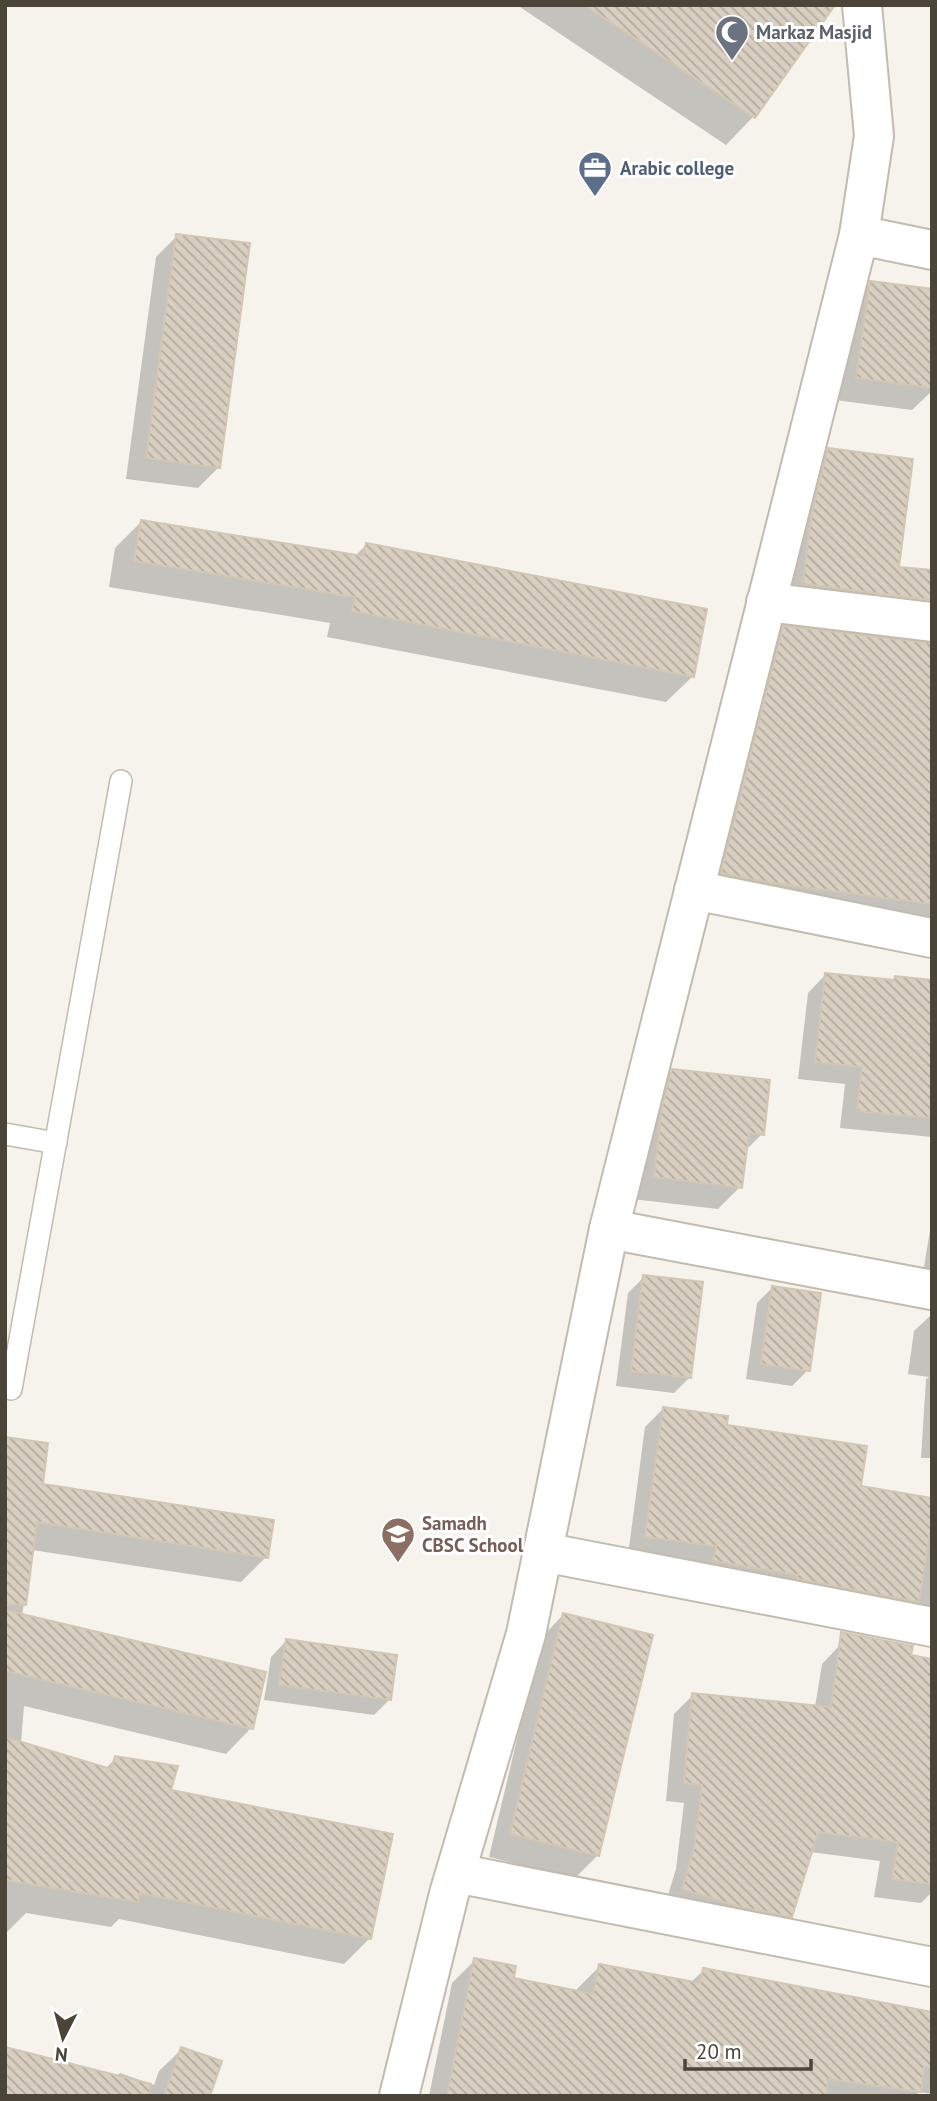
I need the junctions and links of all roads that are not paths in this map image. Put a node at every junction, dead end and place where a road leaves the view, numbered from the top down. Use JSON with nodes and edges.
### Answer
{"nodes":[{"id":1,"x":862,"y":5,"type":"edge"},
{"id":2,"x":859,"y":235,"type":"junction"},
{"id":3,"x":932,"y":250,"type":"edge"},
{"id":4,"x":766,"y":602,"type":"junction"},
{"id":5,"x":932,"y":622,"type":"edge"},
{"id":6,"x":121,"y":781,"type":"dead end"},
{"id":7,"x":694,"y":890,"type":"junction"},
{"id":8,"x":932,"y":938,"type":"edge"},
{"id":9,"x":5,"y":1134,"type":"edge"},
{"id":10,"x":56,"y":1143,"type":"junction"},
{"id":11,"x":609,"y":1229,"type":"junction"},
{"id":12,"x":932,"y":1290,"type":"edge"},
{"id":13,"x":11,"y":1389,"type":"dead end"},
{"id":14,"x":542,"y":1552,"type":"junction"},
{"id":15,"x":932,"y":1626,"type":"edge"},
{"id":16,"x":456,"y":1873,"type":"junction"},
{"id":17,"x":932,"y":1967,"type":"edge"},
{"id":18,"x":399,"y":2096,"type":"edge"}],
"edges":[{"from":1,"to":2,"type":"street"},
{"from":2,"to":3,"type":"street"},
{"from":2,"to":4,"type":"street"},
{"from":4,"to":5,"type":"street"},
{"from":4,"to":7,"type":"street"},
{"from":6,"to":10,"type":"lane"},
{"from":7,"to":8,"type":"street"},
{"from":7,"to":11,"type":"street"},
{"from":9,"to":10,"type":"lane"},
{"from":10,"to":13,"type":"lane"},
{"from":11,"to":12,"type":"street"},
{"from":11,"to":14,"type":"street"},
{"from":14,"to":15,"type":"street"},
{"from":14,"to":16,"type":"street"},
{"from":16,"to":17,"type":"street"},
{"from":16,"to":18,"type":"street"}]}
